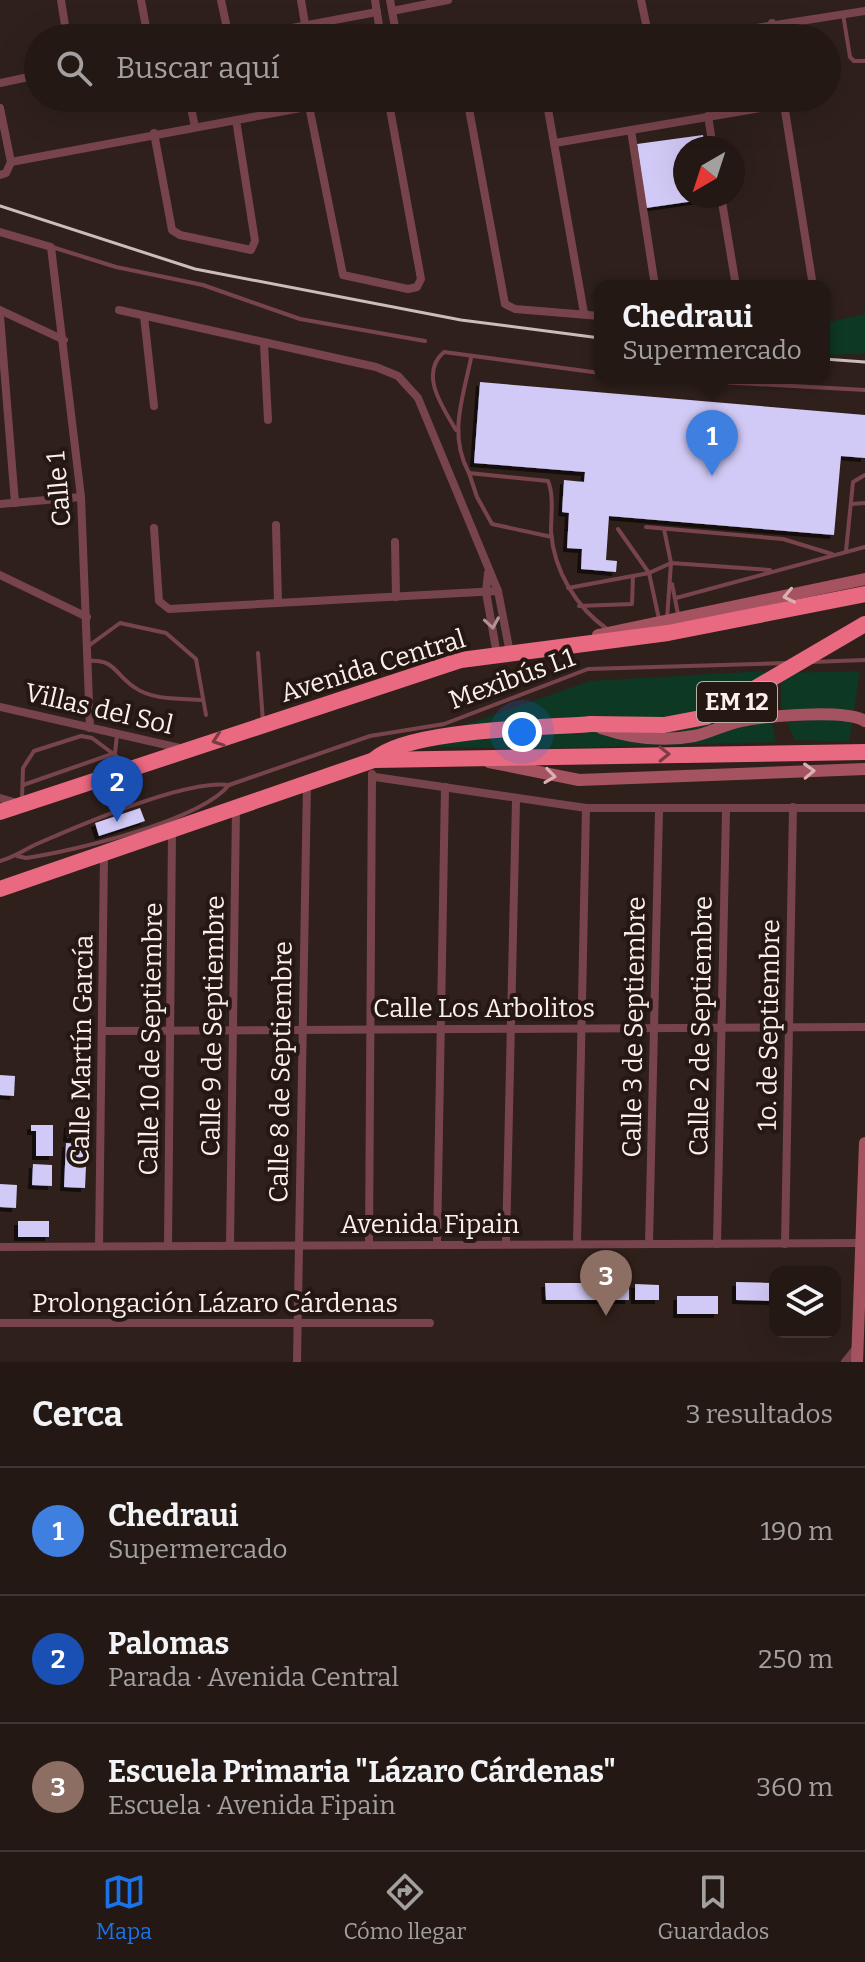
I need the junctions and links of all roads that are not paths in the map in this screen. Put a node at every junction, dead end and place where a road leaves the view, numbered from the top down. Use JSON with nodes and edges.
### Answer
{"nodes":[{"id":1,"x":61,"y":0,"type":"edge"},
{"id":2,"x":141,"y":0,"type":"edge"},
{"id":3,"x":221,"y":0,"type":"edge"},
{"id":4,"x":301,"y":0,"type":"edge"},
{"id":5,"x":375,"y":0,"type":"edge"},
{"id":6,"x":390,"y":0,"type":"edge"},
{"id":7,"x":448,"y":0,"type":"edge"},
{"id":8,"x":641,"y":0,"type":"edge"},
{"id":9,"x":392,"y":11,"type":"junction"},
{"id":10,"x":865,"y":11,"type":"edge"},
{"id":11,"x":377,"y":12,"type":"junction"},
{"id":12,"x":843,"y":14,"type":"junction"},
{"id":13,"x":772,"y":23,"type":"joint"},
{"id":14,"x":65,"y":24,"type":"edge"},
{"id":15,"x":145,"y":24,"type":"edge"},
{"id":16,"x":226,"y":24,"type":"edge"},
{"id":17,"x":305,"y":24,"type":"joint"},
{"id":18,"x":379,"y":24,"type":"edge"},
{"id":19,"x":394,"y":24,"type":"edge"},
{"id":20,"x":646,"y":24,"type":"edge"},
{"id":21,"x":767,"y":24,"type":"edge"},
{"id":22,"x":865,"y":61,"type":"edge"},
{"id":23,"x":24,"y":78,"type":"edge"},
{"id":24,"x":0,"y":83,"type":"edge"},
{"id":25,"x":0,"y":108,"type":"edge"},
{"id":26,"x":192,"y":112,"type":"edge"},
{"id":27,"x":278,"y":112,"type":"edge"},
{"id":28,"x":310,"y":112,"type":"edge"},
{"id":29,"x":391,"y":112,"type":"edge"},
{"id":30,"x":470,"y":112,"type":"edge"},
{"id":31,"x":549,"y":112,"type":"edge"},
{"id":32,"x":728,"y":112,"type":"edge"},
{"id":33,"x":786,"y":112,"type":"edge"},
{"id":34,"x":708,"y":116,"type":"junction"},
{"id":35,"x":236,"y":120,"type":"junction"},
{"id":36,"x":195,"y":127,"type":"junction"},
{"id":37,"x":631,"y":130,"type":"junction"},
{"id":38,"x":154,"y":133,"type":"junction"},
{"id":39,"x":711,"y":136,"type":"edge"},
{"id":40,"x":555,"y":143,"type":"junction"},
{"id":41,"x":11,"y":162,"type":"junction"},
{"id":42,"x":0,"y":175,"type":"edge"},
{"id":43,"x":723,"y":208,"type":"edge"},
{"id":44,"x":0,"y":232,"type":"edge"},
{"id":45,"x":51,"y":247,"type":"junction"},
{"id":46,"x":654,"y":280,"type":"edge"},
{"id":47,"x":735,"y":280,"type":"edge"},
{"id":48,"x":812,"y":280,"type":"edge"},
{"id":49,"x":119,"y":310,"type":"dead end"},
{"id":50,"x":0,"y":313,"type":"edge"},
{"id":51,"x":584,"y":313,"type":"junction"},
{"id":52,"x":594,"y":315,"type":"edge"},
{"id":53,"x":144,"y":316,"type":"junction"},
{"id":54,"x":64,"y":340,"type":"junction"},
{"id":55,"x":425,"y":341,"type":"dead end"},
{"id":56,"x":264,"y":344,"type":"junction"},
{"id":57,"x":471,"y":358,"type":"junction"},
{"id":58,"x":594,"y":372,"type":"edge"},
{"id":59,"x":756,"y":384,"type":"edge"},
{"id":60,"x":865,"y":390,"type":"edge"},
{"id":61,"x":154,"y":406,"type":"dead end"},
{"id":62,"x":268,"y":420,"type":"dead end"},
{"id":63,"x":456,"y":430,"type":"junction"},
{"id":64,"x":469,"y":473,"type":"junction"},
{"id":65,"x":865,"y":475,"type":"edge"},
{"id":66,"x":81,"y":497,"type":"junction"},
{"id":67,"x":15,"y":503,"type":"junction"},
{"id":68,"x":865,"y":503,"type":"edge"},
{"id":69,"x":0,"y":504,"type":"edge"},
{"id":70,"x":851,"y":504,"type":"junction"},
{"id":71,"x":276,"y":525,"type":"dead end"},
{"id":72,"x":646,"y":527,"type":"dead end"},
{"id":73,"x":154,"y":528,"type":"dead end"},
{"id":74,"x":618,"y":529,"type":"dead end"},
{"id":75,"x":664,"y":529,"type":"junction"},
{"id":76,"x":552,"y":537,"type":"junction"},
{"id":77,"x":395,"y":542,"type":"dead end"},
{"id":78,"x":865,"y":547,"type":"edge"},
{"id":79,"x":846,"y":551,"type":"junction"},
{"id":80,"x":834,"y":554,"type":"junction"},
{"id":81,"x":671,"y":563,"type":"junction"},
{"id":82,"x":489,"y":568,"type":"junction"},
{"id":83,"x":770,"y":570,"type":"junction"},
{"id":84,"x":649,"y":573,"type":"junction"},
{"id":85,"x":0,"y":575,"type":"edge"},
{"id":86,"x":633,"y":576,"type":"junction"},
{"id":87,"x":865,"y":579,"type":"edge"},
{"id":88,"x":671,"y":582,"type":"junction"},
{"id":89,"x":568,"y":588,"type":"junction"},
{"id":90,"x":498,"y":591,"type":"junction"},
{"id":91,"x":486,"y":592,"type":"junction"},
{"id":92,"x":865,"y":594,"type":"edge"},
{"id":93,"x":396,"y":597,"type":"junction"},
{"id":94,"x":676,"y":598,"type":"junction"},
{"id":95,"x":278,"y":603,"type":"junction"},
{"id":96,"x":579,"y":606,"type":"junction"},
{"id":97,"x":87,"y":617,"type":"junction"},
{"id":98,"x":668,"y":621,"type":"junction"},
{"id":99,"x":865,"y":624,"type":"edge"},
{"id":100,"x":612,"y":632,"type":"junction"},
{"id":101,"x":86,"y":648,"type":"junction"},
{"id":102,"x":534,"y":650,"type":"junction"},
{"id":103,"x":258,"y":653,"type":"dead end"},
{"id":104,"x":503,"y":654,"type":"junction"},
{"id":105,"x":865,"y":660,"type":"edge"},
{"id":106,"x":86,"y":661,"type":"junction"},
{"id":107,"x":203,"y":700,"type":"junction"},
{"id":108,"x":0,"y":707,"type":"edge"},
{"id":109,"x":206,"y":715,"type":"dead end"},
{"id":110,"x":865,"y":721,"type":"edge"},
{"id":111,"x":591,"y":724,"type":"junction"},
{"id":112,"x":263,"y":725,"type":"junction"},
{"id":113,"x":90,"y":728,"type":"junction"},
{"id":114,"x":117,"y":735,"type":"junction"},
{"id":115,"x":188,"y":750,"type":"junction"},
{"id":116,"x":865,"y":752,"type":"edge"},
{"id":117,"x":115,"y":753,"type":"junction"},
{"id":118,"x":474,"y":757,"type":"junction"},
{"id":119,"x":369,"y":761,"type":"junction"},
{"id":120,"x":131,"y":768,"type":"junction"},
{"id":121,"x":865,"y":769,"type":"edge"},
{"id":122,"x":375,"y":777,"type":"junction"},
{"id":123,"x":307,"y":782,"type":"junction"},
{"id":124,"x":23,"y":785,"type":"junction"},
{"id":125,"x":229,"y":785,"type":"junction"},
{"id":126,"x":445,"y":787,"type":"junction"},
{"id":127,"x":0,"y":798,"type":"edge"},
{"id":128,"x":516,"y":801,"type":"junction"},
{"id":129,"x":22,"y":804,"type":"junction"},
{"id":130,"x":793,"y":807,"type":"junction"},
{"id":131,"x":236,"y":808,"type":"junction"},
{"id":132,"x":586,"y":808,"type":"junction"},
{"id":133,"x":865,"y":808,"type":"edge"},
{"id":134,"x":726,"y":810,"type":"junction"},
{"id":135,"x":659,"y":811,"type":"junction"},
{"id":136,"x":0,"y":812,"type":"edge"},
{"id":137,"x":172,"y":832,"type":"junction"},
{"id":138,"x":104,"y":855,"type":"junction"},
{"id":139,"x":17,"y":856,"type":"junction"},
{"id":140,"x":0,"y":861,"type":"edge"},
{"id":141,"x":0,"y":889,"type":"edge"},
{"id":142,"x":721,"y":1026,"type":"junction"},
{"id":143,"x":789,"y":1026,"type":"junction"},
{"id":144,"x":582,"y":1027,"type":"junction"},
{"id":145,"x":652,"y":1027,"type":"junction"},
{"id":146,"x":865,"y":1027,"type":"edge"},
{"id":147,"x":441,"y":1028,"type":"junction"},
{"id":148,"x":511,"y":1028,"type":"junction"},
{"id":149,"x":372,"y":1029,"type":"junction"},
{"id":150,"x":234,"y":1030,"type":"junction"},
{"id":151,"x":303,"y":1030,"type":"junction"},
{"id":152,"x":104,"y":1031,"type":"junction"},
{"id":153,"x":171,"y":1031,"type":"junction"},
{"id":154,"x":865,"y":1143,"type":"edge"},
{"id":155,"x":506,"y":1243,"type":"junction"},
{"id":156,"x":577,"y":1243,"type":"junction"},
{"id":157,"x":861,"y":1243,"type":"junction"},
{"id":158,"x":369,"y":1244,"type":"junction"},
{"id":159,"x":437,"y":1244,"type":"junction"},
{"id":160,"x":649,"y":1244,"type":"junction"},
{"id":161,"x":717,"y":1244,"type":"junction"},
{"id":162,"x":785,"y":1244,"type":"junction"},
{"id":163,"x":230,"y":1245,"type":"junction"},
{"id":164,"x":298,"y":1245,"type":"junction"},
{"id":165,"x":99,"y":1246,"type":"junction"},
{"id":166,"x":168,"y":1246,"type":"junction"},
{"id":167,"x":0,"y":1247,"type":"edge"},
{"id":168,"x":862,"y":1264,"type":"edge"},
{"id":169,"x":862,"y":1317,"type":"edge"},
{"id":170,"x":298,"y":1321,"type":"junction"},
{"id":171,"x":0,"y":1323,"type":"edge"},
{"id":172,"x":430,"y":1323,"type":"dead end"},
{"id":173,"x":858,"y":1347,"type":"junction"},
{"id":174,"x":297,"y":1362,"type":"edge"},
{"id":175,"x":845,"y":1362,"type":"edge"},
{"id":176,"x":857,"y":1362,"type":"edge"}],
"edges":[{"from":1,"to":14,"type":"street"},
{"from":2,"to":15,"type":"street"},
{"from":3,"to":16,"type":"street"},
{"from":4,"to":17,"type":"street"},
{"from":5,"to":11,"type":"street"},
{"from":6,"to":9,"type":"street"},
{"from":7,"to":9,"type":"street"},
{"from":8,"to":20,"type":"street"},
{"from":9,"to":19,"type":"street"},
{"from":10,"to":12,"type":"street"},
{"from":11,"to":17,"type":"street"},
{"from":11,"to":18,"type":"street"},
{"from":12,"to":13,"type":"street"},
{"from":12,"to":22,"type":"lane"},
{"from":13,"to":21,"type":"street"},
{"from":23,"to":24,"type":"street"},
{"from":25,"to":41,"type":"street"},
{"from":26,"to":36,"type":"street"},
{"from":27,"to":35,"type":"street"},
{"from":28,"to":29,"type":"street"},
{"from":30,"to":51,"type":"street"},
{"from":31,"to":40,"type":"street"},
{"from":32,"to":34,"type":"street"},
{"from":33,"to":48,"type":"street"},
{"from":34,"to":37,"type":"street"},
{"from":34,"to":39,"type":"street"},
{"from":35,"to":36,"type":"street"},
{"from":35,"to":38,"type":"street"},
{"from":36,"to":38,"type":"street"},
{"from":37,"to":40,"type":"street"},
{"from":37,"to":46,"type":"street"},
{"from":38,"to":41,"type":"street"},
{"from":40,"to":51,"type":"street"},
{"from":41,"to":42,"type":"street"},
{"from":43,"to":47,"type":"street"},
{"from":44,"to":45,"type":"street"},
{"from":45,"to":54,"type":"street","name":"Calle 1"},
{"from":45,"to":55,"type":"lane"},
{"from":49,"to":53,"type":"street"},
{"from":50,"to":54,"type":"street"},
{"from":50,"to":67,"type":"street"},
{"from":51,"to":52,"type":"street"},
{"from":53,"to":56,"type":"street"},
{"from":53,"to":61,"type":"street"},
{"from":54,"to":66,"type":"street","name":"Calle 1"},
{"from":56,"to":62,"type":"street"},
{"from":56,"to":82,"type":"street"},
{"from":57,"to":58,"type":"lane"},
{"from":57,"to":63,"type":"lane"},
{"from":57,"to":63,"type":"lane"},
{"from":59,"to":60,"type":"lane"},
{"from":63,"to":64,"type":"lane"},
{"from":64,"to":76,"type":"lane"},
{"from":64,"to":76,"type":"lane"},
{"from":65,"to":70,"type":"lane"},
{"from":66,"to":67,"type":"street"},
{"from":66,"to":97,"type":"street","name":"Calle 1"},
{"from":67,"to":69,"type":"street"},
{"from":68,"to":70,"type":"lane"},
{"from":70,"to":79,"type":"lane"},
{"from":71,"to":95,"type":"street"},
{"from":72,"to":75,"type":"lane"},
{"from":73,"to":95,"type":"street"},
{"from":74,"to":84,"type":"lane"},
{"from":75,"to":80,"type":"lane"},
{"from":75,"to":81,"type":"lane"},
{"from":76,"to":89,"type":"lane"},
{"from":77,"to":93,"type":"street"},
{"from":78,"to":79,"type":"lane"},
{"from":79,"to":80,"type":"lane"},
{"from":80,"to":83,"type":"lane"},
{"from":81,"to":83,"type":"lane"},
{"from":81,"to":84,"type":"lane"},
{"from":81,"to":88,"type":"lane"},
{"from":82,"to":90,"type":"street"},
{"from":82,"to":91,"type":"street"},
{"from":83,"to":94,"type":"lane"},
{"from":84,"to":86,"type":"lane"},
{"from":84,"to":98,"type":"lane"},
{"from":85,"to":97,"type":"street"},
{"from":86,"to":89,"type":"lane"},
{"from":86,"to":96,"type":"lane"},
{"from":87,"to":98,"type":"main road","one_way":true},
{"from":88,"to":94,"type":"lane"},
{"from":88,"to":98,"type":"lane"},
{"from":89,"to":96,"type":"lane"},
{"from":90,"to":91,"type":"street"},
{"from":90,"to":104,"type":"street"},
{"from":91,"to":93,"type":"street"},
{"from":91,"to":104,"type":"street","one_way":true},
{"from":92,"to":102,"type":"highway","name":"Avenida Central"},
{"from":93,"to":95,"type":"street"},
{"from":94,"to":98,"type":"lane"},
{"from":96,"to":100,"type":"lane"},
{"from":97,"to":101,"type":"street","name":"Calle 1"},
{"from":98,"to":100,"type":"main road"},
{"from":99,"to":111,"type":"highway","number":"EM 12","bridge":true},
{"from":100,"to":102,"type":"main road"},
{"from":101,"to":106,"type":"street","name":"Calle 1"},
{"from":101,"to":107,"type":"lane"},
{"from":102,"to":104,"type":"highway","name":"Avenida Central"},
{"from":103,"to":112,"type":"lane"},
{"from":104,"to":112,"type":"highway","name":"Avenida Central"},
{"from":105,"to":125,"type":"lane","name":"Mexibús L1"},
{"from":106,"to":107,"type":"lane"},
{"from":106,"to":113,"type":"street","name":"Calle 1"},
{"from":107,"to":109,"type":"lane"},
{"from":108,"to":113,"type":"street","name":"Villas del Sol"},
{"from":110,"to":111,"type":"main road"},
{"from":111,"to":119,"type":"highway"},
{"from":112,"to":115,"type":"highway","name":"Avenida Central","one_way":true},
{"from":113,"to":114,"type":"street","name":"Villas del Sol"},
{"from":114,"to":115,"type":"street","name":"Villas del Sol"},
{"from":114,"to":117,"type":"lane"},
{"from":115,"to":120,"type":"highway","name":"Avenida Central"},
{"from":118,"to":116,"type":"highway","one_way":true},
{"from":117,"to":120,"type":"lane"},
{"from":117,"to":124,"type":"lane"},
{"from":117,"to":124,"type":"lane"},
{"from":118,"to":119,"type":"highway"},
{"from":118,"to":121,"type":"main road","one_way":true},
{"from":119,"to":122,"type":"street"},
{"from":119,"to":123,"type":"highway"},
{"from":120,"to":129,"type":"highway","name":"Avenida Central"},
{"from":122,"to":126,"type":"street"},
{"from":122,"to":149,"type":"street"},
{"from":123,"to":131,"type":"highway"},
{"from":123,"to":151,"type":"street","name":"Calle 8 de Septiembre"},
{"from":124,"to":129,"type":"lane"},
{"from":125,"to":139,"type":"lane","name":"Mexibús L1"},
{"from":125,"to":139,"type":"lane","name":"Mexibús L1"},
{"from":126,"to":128,"type":"street"},
{"from":126,"to":147,"type":"street"},
{"from":127,"to":129,"type":"street"},
{"from":128,"to":132,"type":"street"},
{"from":128,"to":148,"type":"street"},
{"from":129,"to":136,"type":"highway","name":"Avenida Central"},
{"from":130,"to":133,"type":"street"},
{"from":130,"to":134,"type":"street"},
{"from":130,"to":143,"type":"street","name":"1o. de Septiembre"},
{"from":131,"to":137,"type":"highway"},
{"from":131,"to":150,"type":"street","name":"Calle 9 de Septiembre"},
{"from":132,"to":135,"type":"street"},
{"from":132,"to":144,"type":"street"},
{"from":134,"to":135,"type":"street"},
{"from":134,"to":142,"type":"street","name":"Calle 2 de Septiembre"},
{"from":135,"to":145,"type":"street","name":"Calle 3 de Septiembre"},
{"from":137,"to":138,"type":"highway"},
{"from":137,"to":153,"type":"street","name":"Calle 10 de Septiembre"},
{"from":138,"to":141,"type":"highway"},
{"from":138,"to":152,"type":"street","name":"Calle Martín García"},
{"from":139,"to":140,"type":"lane","name":"Mexibús L1"},
{"from":142,"to":143,"type":"street","name":"Calle Los Arbolitos"},
{"from":142,"to":145,"type":"street","name":"Calle Los Arbolitos"},
{"from":142,"to":161,"type":"street","name":"Calle 2 de Septiembre"},
{"from":143,"to":146,"type":"street","name":"Calle Los Arbolitos"},
{"from":143,"to":162,"type":"street","name":"1o. de Septiembre"},
{"from":144,"to":145,"type":"street","name":"Calle Los Arbolitos"},
{"from":144,"to":148,"type":"street","name":"Calle Los Arbolitos"},
{"from":144,"to":156,"type":"street"},
{"from":145,"to":160,"type":"street","name":"Calle 3 de Septiembre"},
{"from":147,"to":148,"type":"street","name":"Calle Los Arbolitos"},
{"from":147,"to":149,"type":"street","name":"Calle Los Arbolitos"},
{"from":147,"to":159,"type":"street"},
{"from":148,"to":155,"type":"street"},
{"from":149,"to":151,"type":"street","name":"Calle Los Arbolitos"},
{"from":149,"to":158,"type":"street"},
{"from":150,"to":151,"type":"street","name":"Calle Los Arbolitos"},
{"from":150,"to":153,"type":"street","name":"Calle Los Arbolitos"},
{"from":150,"to":163,"type":"street","name":"Calle 9 de Septiembre"},
{"from":151,"to":164,"type":"street","name":"Calle 8 de Septiembre"},
{"from":152,"to":153,"type":"street","name":"Calle Los Arbolitos"},
{"from":152,"to":165,"type":"street","name":"Calle Martín García"},
{"from":153,"to":166,"type":"street","name":"Calle 10 de Septiembre"},
{"from":154,"to":157,"type":"main road"},
{"from":155,"to":156,"type":"street","name":"Avenida Fipain"},
{"from":155,"to":159,"type":"street","name":"Avenida Fipain"},
{"from":156,"to":160,"type":"street","name":"Avenida Fipain"},
{"from":157,"to":162,"type":"street","name":"Avenida Fipain"},
{"from":157,"to":168,"type":"main road"},
{"from":158,"to":159,"type":"street","name":"Avenida Fipain"},
{"from":158,"to":164,"type":"street","name":"Avenida Fipain"},
{"from":160,"to":161,"type":"street","name":"Avenida Fipain"},
{"from":161,"to":162,"type":"street","name":"Avenida Fipain"},
{"from":163,"to":164,"type":"street","name":"Avenida Fipain"},
{"from":163,"to":166,"type":"street","name":"Avenida Fipain"},
{"from":164,"to":170,"type":"street","name":"Calle 8 de Septiembre"},
{"from":165,"to":166,"type":"street","name":"Avenida Fipain"},
{"from":165,"to":167,"type":"street","name":"Avenida Fipain"},
{"from":168,"to":169,"type":"main road"},
{"from":169,"to":173,"type":"main road"},
{"from":170,"to":171,"type":"street","name":"Prolongación Lázaro Cárdenas"},
{"from":170,"to":172,"type":"street","name":"Prolongación Lázaro Cárdenas"},
{"from":170,"to":174,"type":"street","name":"Calle 8 de Septiembre"},
{"from":173,"to":175,"type":"street"},
{"from":173,"to":176,"type":"main road"}]}
